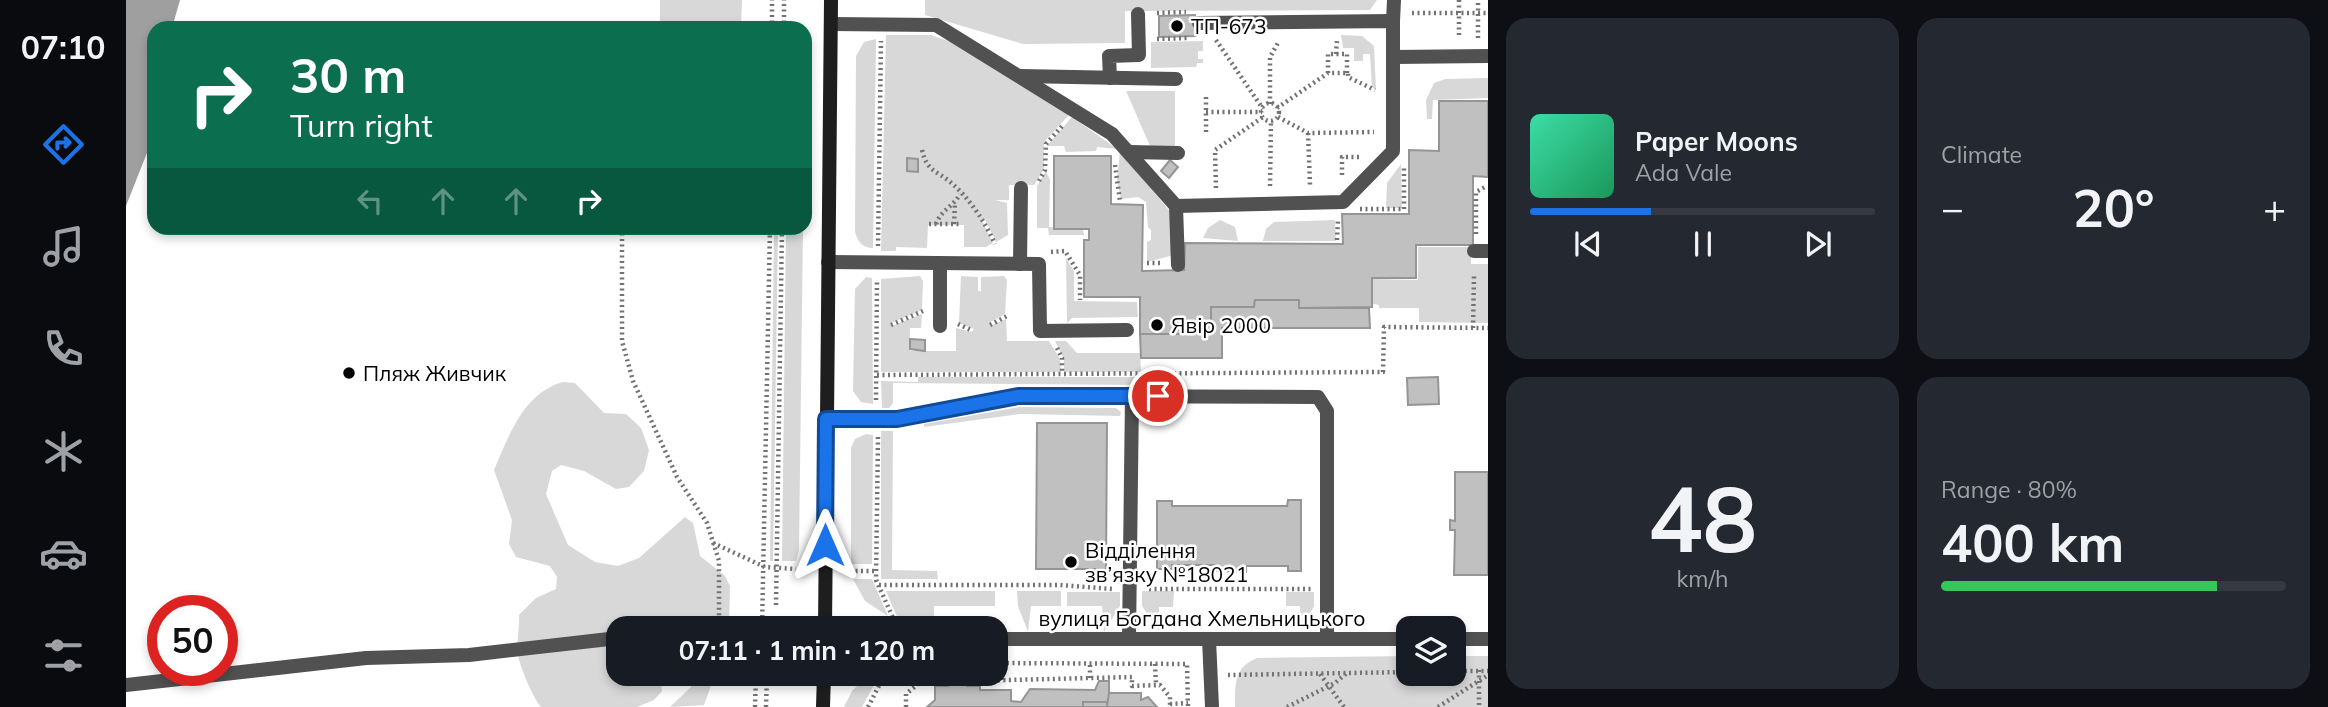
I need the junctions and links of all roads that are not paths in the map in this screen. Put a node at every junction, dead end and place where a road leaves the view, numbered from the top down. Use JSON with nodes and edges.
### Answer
{"nodes":[{"id":1,"x":831,"y":0,"type":"edge"},
{"id":2,"x":1394,"y":11,"type":"edge"},
{"id":3,"x":1138,"y":13,"type":"dead end"},
{"id":4,"x":1202,"y":23,"type":"road end"},
{"id":5,"x":831,"y":24,"type":"junction"},
{"id":6,"x":1483,"y":56,"type":"edge"},
{"id":7,"x":1393,"y":57,"type":"junction"},
{"id":8,"x":1020,"y":76,"type":"junction"},
{"id":9,"x":1110,"y":78,"type":"junction"},
{"id":10,"x":1176,"y":79,"type":"dead end"},
{"id":11,"x":1129,"y":152,"type":"junction"},
{"id":12,"x":1178,"y":153,"type":"dead end"},
{"id":13,"x":1028,"y":187,"type":"road end"},
{"id":14,"x":1176,"y":206,"type":"junction"},
{"id":15,"x":828,"y":262,"type":"junction"},
{"id":16,"x":940,"y":263,"type":"junction"},
{"id":17,"x":1020,"y":264,"type":"junction"},
{"id":18,"x":1178,"y":265,"type":"dead end"},
{"id":19,"x":940,"y":326,"type":"dead end"},
{"id":20,"x":1127,"y":330,"type":"dead end"},
{"id":21,"x":1132,"y":396,"type":"junction"},
{"id":22,"x":826,"y":419,"type":"junction"},
{"id":23,"x":825,"y":616,"type":"edge"},
{"id":24,"x":606,"y":639,"type":"edge"},
{"id":25,"x":1008,"y":639,"type":"edge"},
{"id":26,"x":1129,"y":639,"type":"junction"},
{"id":27,"x":1209,"y":639,"type":"junction"},
{"id":28,"x":1327,"y":639,"type":"junction"},
{"id":29,"x":1396,"y":639,"type":"edge"},
{"id":30,"x":1466,"y":639,"type":"edge"},
{"id":31,"x":1488,"y":639,"type":"edge"},
{"id":32,"x":126,"y":685,"type":"edge"},
{"id":33,"x":824,"y":686,"type":"edge"},
{"id":34,"x":824,"y":707,"type":"edge"},
{"id":35,"x":1212,"y":707,"type":"edge"}],
"edges":[{"from":1,"to":5,"type":"main road"},
{"from":2,"to":4,"type":"street"},
{"from":2,"to":7,"type":"street"},
{"from":3,"to":9,"type":"street"},
{"from":5,"to":8,"type":"street"},
{"from":5,"to":15,"type":"main road"},
{"from":6,"to":7,"type":"street"},
{"from":7,"to":14,"type":"street"},
{"from":8,"to":9,"type":"street"},
{"from":8,"to":11,"type":"street"},
{"from":9,"to":10,"type":"street"},
{"from":11,"to":12,"type":"street"},
{"from":11,"to":14,"type":"street"},
{"from":13,"to":17,"type":"street"},
{"from":14,"to":18,"type":"street"},
{"from":15,"to":16,"type":"street"},
{"from":15,"to":22,"type":"main road"},
{"from":16,"to":17,"type":"street"},
{"from":16,"to":19,"type":"street"},
{"from":17,"to":20,"type":"street"},
{"from":21,"to":22,"type":"street"},
{"from":21,"to":26,"type":"street"},
{"from":21,"to":28,"type":"street"},
{"from":22,"to":23,"type":"main road"},
{"from":24,"to":32,"type":"street"},
{"from":25,"to":26,"type":"street","name":"вулиця Богдана Хмельницького"},
{"from":26,"to":27,"type":"street","name":"вулиця Богдана Хмельницького"},
{"from":27,"to":28,"type":"street","name":"вулиця Богдана Хмельницького"},
{"from":27,"to":35,"type":"street"},
{"from":28,"to":29,"type":"street","name":"вулиця Богдана Хмельницького"},
{"from":30,"to":31,"type":"street"},
{"from":33,"to":34,"type":"main road"}]}
